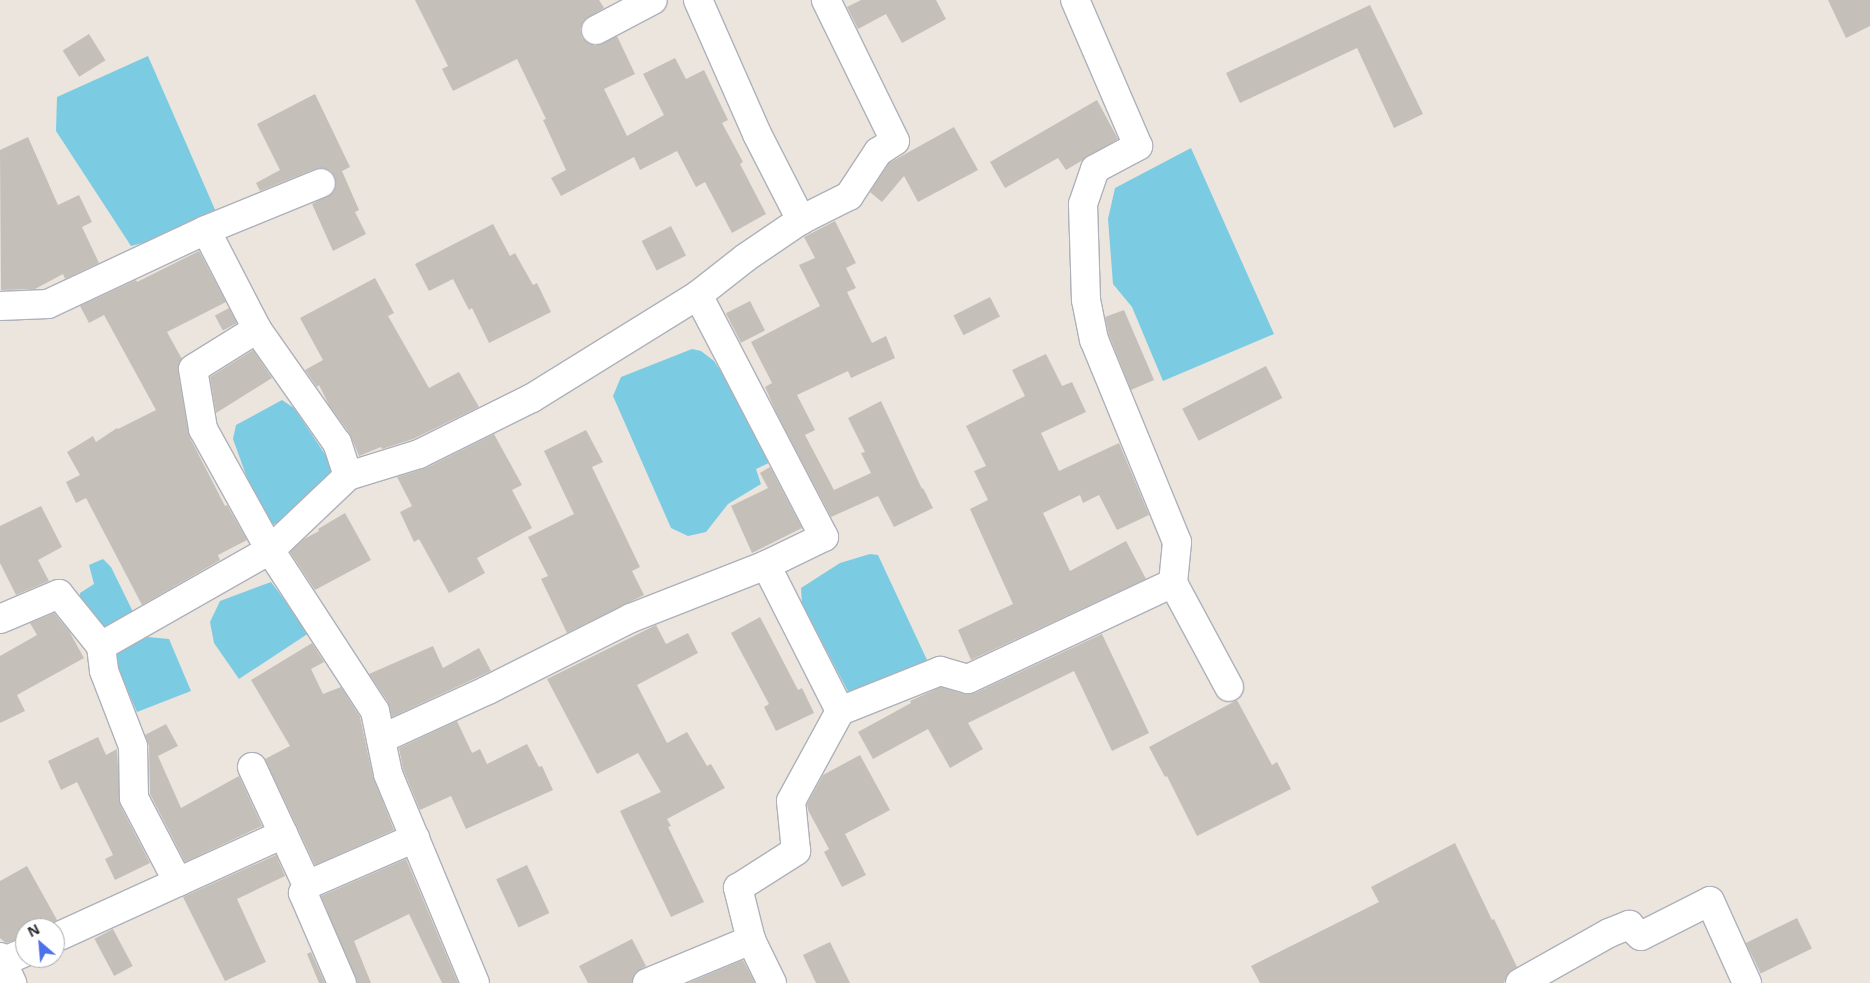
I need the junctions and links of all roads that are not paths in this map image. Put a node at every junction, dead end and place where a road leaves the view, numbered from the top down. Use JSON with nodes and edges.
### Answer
{"nodes":[{"id":1,"x":653,"y":0,"type":"edge"},
{"id":2,"x":698,"y":0,"type":"edge"},
{"id":3,"x":826,"y":0,"type":"edge"},
{"id":4,"x":1075,"y":0,"type":"edge"},
{"id":5,"x":596,"y":30,"type":"dead end"},
{"id":6,"x":321,"y":183,"type":"dead end"},
{"id":7,"x":801,"y":220,"type":"junction"},
{"id":8,"x":206,"y":230,"type":"junction"},
{"id":9,"x":698,"y":295,"type":"junction"},
{"id":10,"x":0,"y":306,"type":"edge"},
{"id":11,"x":257,"y":329,"type":"junction"},
{"id":12,"x":348,"y":476,"type":"junction"},
{"id":13,"x":270,"y":550,"type":"junction"},
{"id":14,"x":766,"y":565,"type":"junction"},
{"id":15,"x":1173,"y":583,"type":"junction"},
{"id":16,"x":0,"y":619,"type":"edge"},
{"id":17,"x":101,"y":646,"type":"junction"},
{"id":18,"x":1229,"y":687,"type":"dead end"},
{"id":19,"x":840,"y":711,"type":"junction"},
{"id":20,"x":381,"y":740,"type":"junction"},
{"id":21,"x":252,"y":767,"type":"dead end"},
{"id":22,"x":283,"y":834,"type":"junction"},
{"id":23,"x":415,"y":838,"type":"junction"},
{"id":24,"x":178,"y":882,"type":"junction"},
{"id":25,"x":307,"y":885,"type":"junction"},
{"id":26,"x":65,"y":933,"type":"edge"},
{"id":27,"x":751,"y":940,"type":"junction"},
{"id":28,"x":342,"y":983,"type":"edge"},
{"id":29,"x":475,"y":983,"type":"edge"},
{"id":30,"x":647,"y":983,"type":"edge"},
{"id":31,"x":772,"y":983,"type":"edge"},
{"id":32,"x":1520,"y":983,"type":"edge"},
{"id":33,"x":1747,"y":983,"type":"edge"}],
"edges":[{"from":1,"to":5,"type":"street"},
{"from":2,"to":7,"type":"street"},
{"from":3,"to":7,"type":"street"},
{"from":4,"to":15,"type":"street"},
{"from":6,"to":8,"type":"street"},
{"from":7,"to":9,"type":"street"},
{"from":8,"to":10,"type":"street"},
{"from":8,"to":11,"type":"street"},
{"from":9,"to":12,"type":"street"},
{"from":9,"to":14,"type":"street"},
{"from":11,"to":12,"type":"street"},
{"from":11,"to":13,"type":"street"},
{"from":12,"to":13,"type":"street"},
{"from":13,"to":17,"type":"street"},
{"from":13,"to":20,"type":"street"},
{"from":14,"to":19,"type":"street"},
{"from":14,"to":20,"type":"street"},
{"from":15,"to":18,"type":"street"},
{"from":15,"to":19,"type":"street"},
{"from":16,"to":17,"type":"street"},
{"from":17,"to":24,"type":"street"},
{"from":19,"to":27,"type":"street"},
{"from":20,"to":23,"type":"street"},
{"from":21,"to":22,"type":"street"},
{"from":22,"to":24,"type":"street"},
{"from":22,"to":25,"type":"street"},
{"from":23,"to":25,"type":"street"},
{"from":23,"to":29,"type":"street"},
{"from":24,"to":26,"type":"street"},
{"from":25,"to":28,"type":"street"},
{"from":27,"to":30,"type":"street"},
{"from":27,"to":31,"type":"street"},
{"from":32,"to":33,"type":"street"}]}
